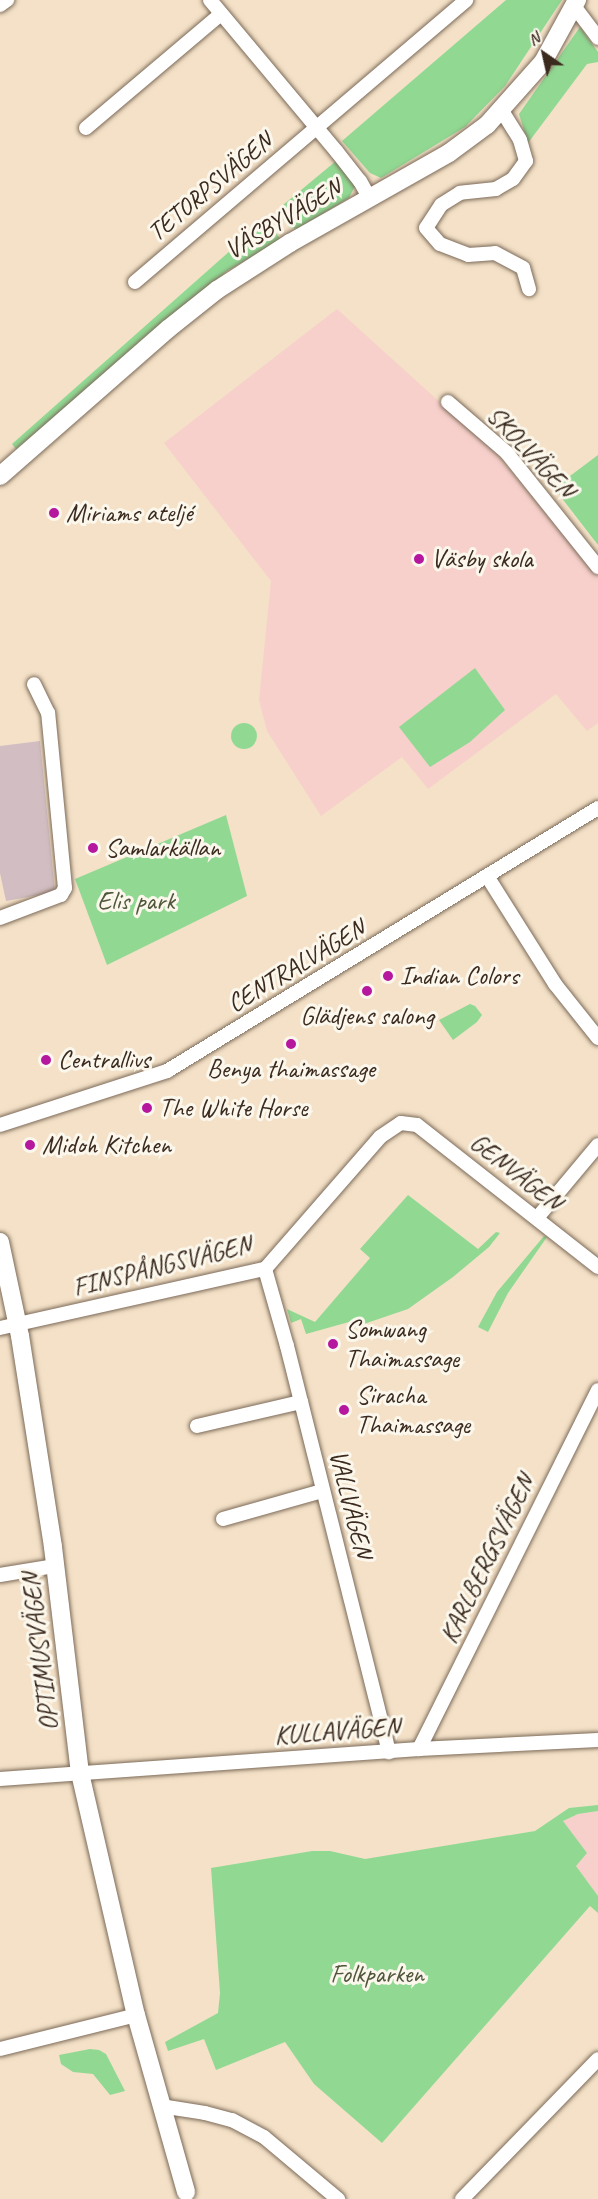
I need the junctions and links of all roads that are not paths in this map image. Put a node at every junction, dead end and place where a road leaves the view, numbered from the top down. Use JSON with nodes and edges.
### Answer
{"nodes":[{"id":1,"x":8,"y":0,"type":"edge"},
{"id":2,"x":210,"y":0,"type":"edge"},
{"id":3,"x":466,"y":0,"type":"edge"},
{"id":4,"x":575,"y":3,"type":"edge"},
{"id":5,"x":0,"y":5,"type":"edge"},
{"id":6,"x":221,"y":14,"type":"junction"},
{"id":7,"x":598,"y":38,"type":"edge"},
{"id":8,"x":502,"y":111,"type":"junction"},
{"id":9,"x":86,"y":128,"type":"dead end"},
{"id":10,"x":317,"y":128,"type":"junction"},
{"id":11,"x":369,"y":197,"type":"junction"},
{"id":12,"x":135,"y":282,"type":"dead end"},
{"id":13,"x":529,"y":290,"type":"dead end"},
{"id":14,"x":448,"y":402,"type":"dead end"},
{"id":15,"x":0,"y":476,"type":"edge"},
{"id":16,"x":598,"y":567,"type":"edge"},
{"id":17,"x":34,"y":684,"type":"dead end"},
{"id":18,"x":598,"y":808,"type":"edge"},
{"id":19,"x":487,"y":876,"type":"junction"},
{"id":20,"x":0,"y":918,"type":"edge"},
{"id":21,"x":598,"y":1038,"type":"edge"},
{"id":22,"x":401,"y":1123,"type":"joint"},
{"id":23,"x":0,"y":1125,"type":"edge"},
{"id":24,"x":598,"y":1145,"type":"edge"},
{"id":25,"x":537,"y":1218,"type":"junction"},
{"id":26,"x":0,"y":1242,"type":"edge"},
{"id":27,"x":598,"y":1267,"type":"edge"},
{"id":28,"x":265,"y":1269,"type":"junction"},
{"id":29,"x":9,"y":1326,"type":"edge"},
{"id":30,"x":598,"y":1390,"type":"edge"},
{"id":31,"x":301,"y":1402,"type":"junction"},
{"id":32,"x":197,"y":1426,"type":"dead end"},
{"id":33,"x":322,"y":1491,"type":"junction"},
{"id":34,"x":223,"y":1519,"type":"dead end"},
{"id":35,"x":55,"y":1566,"type":"junction"},
{"id":36,"x":0,"y":1575,"type":"edge"},
{"id":37,"x":598,"y":1740,"type":"edge"},
{"id":38,"x":419,"y":1749,"type":"junction"},
{"id":39,"x":389,"y":1752,"type":"junction"},
{"id":40,"x":80,"y":1773,"type":"junction"},
{"id":41,"x":0,"y":1779,"type":"edge"},
{"id":42,"x":136,"y":2015,"type":"junction"},
{"id":43,"x":0,"y":2049,"type":"edge"},
{"id":44,"x":148,"y":2053,"type":"junction"},
{"id":45,"x":598,"y":2059,"type":"edge"},
{"id":46,"x":167,"y":2107,"type":"junction"},
{"id":47,"x":186,"y":2196,"type":"edge"},
{"id":48,"x":338,"y":2199,"type":"edge"},
{"id":49,"x":462,"y":2199,"type":"edge"}],
"edges":[{"from":1,"to":5,"type":"street"},
{"from":2,"to":6,"type":"street"},
{"from":3,"to":10,"type":"street","name":"TETORPSVÄGEN"},
{"from":4,"to":7,"type":"street"},
{"from":4,"to":8,"type":"street","name":"VÄSBYVÄGEN"},
{"from":6,"to":9,"type":"street"},
{"from":6,"to":10,"type":"street"},
{"from":8,"to":11,"type":"street","name":"VÄSBYVÄGEN"},
{"from":8,"to":13,"type":"street"},
{"from":10,"to":11,"type":"street"},
{"from":10,"to":12,"type":"street","name":"TETORPSVÄGEN"},
{"from":11,"to":15,"type":"street","name":"VÄSBYVÄGEN"},
{"from":14,"to":16,"type":"street","name":"SKOLVÄGEN"},
{"from":17,"to":20,"type":"street"},
{"from":18,"to":19,"type":"street","name":"CENTRALVÄGEN"},
{"from":19,"to":21,"type":"street"},
{"from":19,"to":23,"type":"street","name":"CENTRALVÄGEN"},
{"from":22,"to":25,"type":"street","name":"GENVÄGEN"},
{"from":22,"to":28,"type":"street","name":"FINSPÅNGSVÄGEN"},
{"from":24,"to":25,"type":"street"},
{"from":25,"to":27,"type":"street","name":"GENVÄGEN"},
{"from":26,"to":29,"type":"street","name":"OPTIMUSVÄGEN"},
{"from":28,"to":29,"type":"street","name":"FINSPÅNGSVÄGEN"},
{"from":28,"to":31,"type":"street","name":"VALLVÄGEN"},
{"from":29,"to":35,"type":"street","name":"OPTIMUSVÄGEN"},
{"from":30,"to":38,"type":"street","name":"KARLBERGSVÄGEN"},
{"from":31,"to":32,"type":"street"},
{"from":31,"to":33,"type":"street","name":"VALLVÄGEN"},
{"from":33,"to":34,"type":"street"},
{"from":33,"to":39,"type":"street","name":"VALLVÄGEN"},
{"from":35,"to":36,"type":"street"},
{"from":35,"to":40,"type":"street","name":"OPTIMUSVÄGEN"},
{"from":37,"to":38,"type":"street","name":"KULLAVÄGEN"},
{"from":38,"to":39,"type":"street","name":"KULLAVÄGEN"},
{"from":39,"to":40,"type":"street","name":"KULLAVÄGEN"},
{"from":40,"to":41,"type":"street","name":"KULLAVÄGEN"},
{"from":40,"to":42,"type":"street","name":"OPTIMUSVÄGEN"},
{"from":42,"to":43,"type":"street"},
{"from":42,"to":44,"type":"street","name":"OPTIMUSVÄGEN"},
{"from":44,"to":46,"type":"street","name":"OPTIMUSVÄGEN"},
{"from":44,"to":47,"type":"street","name":"OPTIMUSVÄGEN"},
{"from":45,"to":49,"type":"street"},
{"from":46,"to":47,"type":"street","name":"OPTIMUSVÄGEN"},
{"from":46,"to":48,"type":"street"}]}
